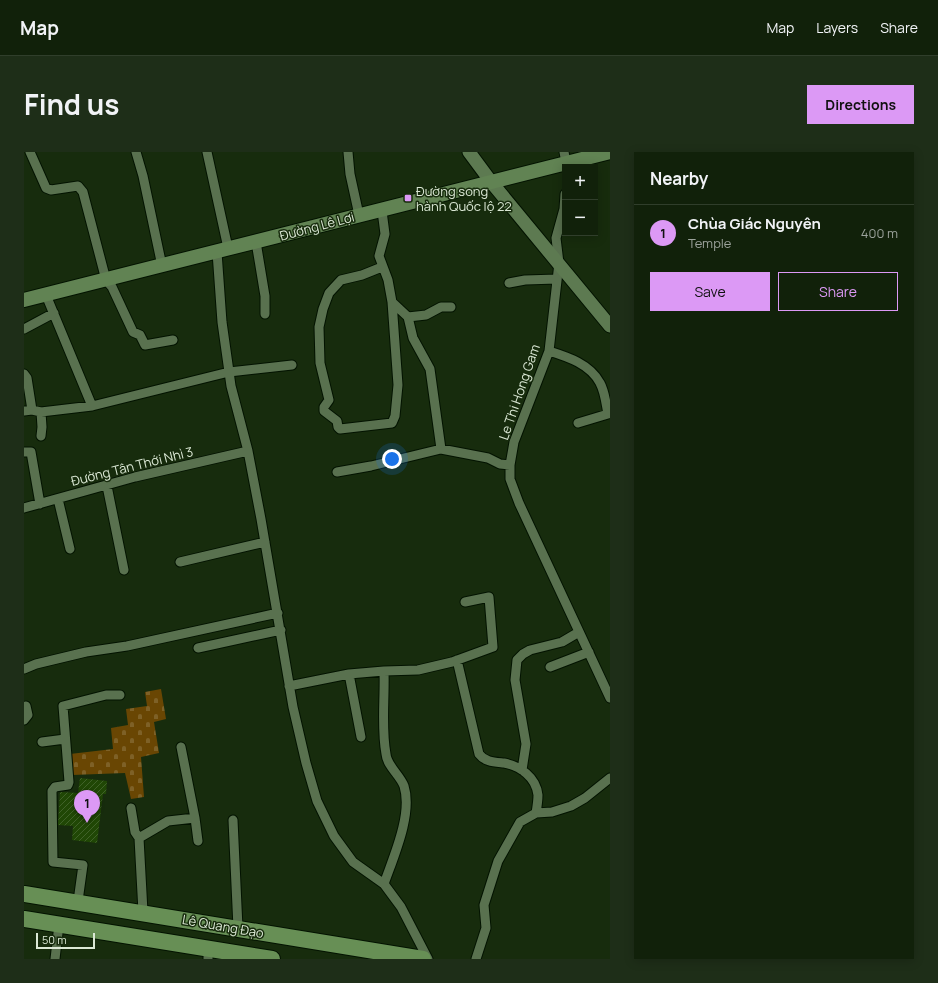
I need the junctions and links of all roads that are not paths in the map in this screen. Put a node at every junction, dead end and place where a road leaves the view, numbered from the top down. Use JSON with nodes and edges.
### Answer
{"nodes":[{"id":1,"x":30,"y":152,"type":"edge"},
{"id":2,"x":136,"y":152,"type":"edge"},
{"id":3,"x":207,"y":152,"type":"edge"},
{"id":4,"x":348,"y":152,"type":"edge"},
{"id":5,"x":469,"y":152,"type":"edge"},
{"id":6,"x":610,"y":152,"type":"edge"},
{"id":7,"x":566,"y":160,"type":"edge"},
{"id":8,"x":492,"y":183,"type":"junction"},
{"id":9,"x":565,"y":200,"type":"edge"},
{"id":10,"x":382,"y":210,"type":"junction"},
{"id":11,"x":359,"y":215,"type":"junction"},
{"id":12,"x":256,"y":242,"type":"junction"},
{"id":13,"x":223,"y":250,"type":"junction"},
{"id":14,"x":559,"y":263,"type":"junction"},
{"id":15,"x":162,"y":266,"type":"junction"},
{"id":16,"x":382,"y":267,"type":"junction"},
{"id":17,"x":106,"y":280,"type":"junction"},
{"id":18,"x":557,"y":280,"type":"junction"},
{"id":19,"x":509,"y":283,"type":"dead end"},
{"id":20,"x":46,"y":295,"type":"junction"},
{"id":21,"x":24,"y":300,"type":"edge"},
{"id":22,"x":392,"y":302,"type":"junction"},
{"id":23,"x":451,"y":307,"type":"dead end"},
{"id":24,"x":54,"y":313,"type":"junction"},
{"id":25,"x":265,"y":314,"type":"dead end"},
{"id":26,"x":408,"y":318,"type":"junction"},
{"id":27,"x":610,"y":326,"type":"edge"},
{"id":28,"x":24,"y":329,"type":"edge"},
{"id":29,"x":173,"y":340,"type":"dead end"},
{"id":30,"x":549,"y":351,"type":"junction"},
{"id":31,"x":292,"y":365,"type":"dead end"},
{"id":32,"x":229,"y":372,"type":"junction"},
{"id":33,"x":24,"y":374,"type":"edge"},
{"id":34,"x":92,"y":406,"type":"junction"},
{"id":35,"x":32,"y":411,"type":"edge"},
{"id":36,"x":578,"y":423,"type":"dead end"},
{"id":37,"x":41,"y":436,"type":"dead end"},
{"id":38,"x":441,"y":449,"type":"junction"},
{"id":39,"x":248,"y":451,"type":"junction"},
{"id":40,"x":24,"y":452,"type":"edge"},
{"id":41,"x":510,"y":465,"type":"junction"},
{"id":42,"x":337,"y":472,"type":"dead end"},
{"id":43,"x":107,"y":486,"type":"junction"},
{"id":44,"x":58,"y":499,"type":"junction"},
{"id":45,"x":40,"y":504,"type":"junction"},
{"id":46,"x":24,"y":508,"type":"edge"},
{"id":47,"x":265,"y":542,"type":"junction"},
{"id":48,"x":70,"y":549,"type":"dead end"},
{"id":49,"x":180,"y":562,"type":"dead end"},
{"id":50,"x":124,"y":570,"type":"dead end"},
{"id":51,"x":465,"y":602,"type":"dead end"},
{"id":52,"x":278,"y":613,"type":"junction"},
{"id":53,"x":281,"y":630,"type":"junction"},
{"id":54,"x":579,"y":632,"type":"junction"},
{"id":55,"x":198,"y":648,"type":"dead end"},
{"id":56,"x":589,"y":652,"type":"junction"},
{"id":57,"x":457,"y":660,"type":"junction"},
{"id":58,"x":550,"y":668,"type":"dead end"},
{"id":59,"x":24,"y":669,"type":"edge"},
{"id":60,"x":384,"y":671,"type":"junction"},
{"id":61,"x":349,"y":674,"type":"junction"},
{"id":62,"x":289,"y":686,"type":"junction"},
{"id":63,"x":120,"y":695,"type":"dead end"},
{"id":64,"x":610,"y":698,"type":"edge"},
{"id":65,"x":26,"y":706,"type":"dead end"},
{"id":66,"x":24,"y":720,"type":"edge"},
{"id":67,"x":361,"y":736,"type":"dead end"},
{"id":68,"x":65,"y":739,"type":"junction"},
{"id":69,"x":42,"y":742,"type":"dead end"},
{"id":70,"x":181,"y":747,"type":"dead end"},
{"id":71,"x":522,"y":770,"type":"junction"},
{"id":72,"x":610,"y":778,"type":"edge"},
{"id":73,"x":131,"y":808,"type":"dead end"},
{"id":74,"x":536,"y":813,"type":"junction"},
{"id":75,"x":195,"y":818,"type":"junction"},
{"id":76,"x":234,"y":820,"type":"dead end"},
{"id":77,"x":139,"y":838,"type":"junction"},
{"id":78,"x":198,"y":841,"type":"dead end"},
{"id":79,"x":384,"y":884,"type":"junction"},
{"id":80,"x":24,"y":894,"type":"edge"},
{"id":81,"x":24,"y":902,"type":"edge"},
{"id":82,"x":78,"y":902,"type":"junction"},
{"id":83,"x":143,"y":912,"type":"junction"},
{"id":84,"x":24,"y":919,"type":"edge"},
{"id":85,"x":24,"y":928,"type":"edge"},
{"id":86,"x":238,"y":928,"type":"junction"},
{"id":87,"x":58,"y":933,"type":"junction"},
{"id":88,"x":211,"y":958,"type":"edge"},
{"id":89,"x":265,"y":958,"type":"edge"},
{"id":90,"x":55,"y":959,"type":"edge"},
{"id":91,"x":362,"y":959,"type":"edge"},
{"id":92,"x":423,"y":959,"type":"edge"},
{"id":93,"x":428,"y":959,"type":"edge"},
{"id":94,"x":476,"y":959,"type":"edge"}],
"edges":[{"from":1,"to":17,"type":"street"},
{"from":2,"to":15,"type":"street"},
{"from":3,"to":13,"type":"street"},
{"from":4,"to":11,"type":"street"},
{"from":5,"to":8,"type":"street"},
{"from":6,"to":7,"type":"main road","name":"Đường Lê Lợi"},
{"from":7,"to":8,"type":"main road","name":"Đường Lê Lợi"},
{"from":8,"to":10,"type":"main road","name":"Đường Lê Lợi"},
{"from":8,"to":14,"type":"street"},
{"from":9,"to":14,"type":"street","name":"Le Thi Hong Gam"},
{"from":10,"to":11,"type":"main road","name":"Đường Lê Lợi"},
{"from":10,"to":16,"type":"street"},
{"from":11,"to":12,"type":"main road","name":"Đường Lê Lợi"},
{"from":12,"to":13,"type":"main road","name":"Đường Lê Lợi"},
{"from":12,"to":25,"type":"street"},
{"from":13,"to":15,"type":"main road","name":"Đường Lê Lợi"},
{"from":13,"to":32,"type":"street"},
{"from":14,"to":18,"type":"street","name":"Le Thi Hong Gam"},
{"from":14,"to":27,"type":"street"},
{"from":15,"to":17,"type":"main road","name":"Đường Lê Lợi"},
{"from":16,"to":22,"type":"street"},
{"from":16,"to":22,"type":"street"},
{"from":17,"to":20,"type":"main road","name":"Đường Lê Lợi"},
{"from":17,"to":29,"type":"street"},
{"from":18,"to":19,"type":"street"},
{"from":18,"to":30,"type":"street","name":"Le Thi Hong Gam"},
{"from":20,"to":21,"type":"main road","name":"Đường Lê Lợi"},
{"from":20,"to":24,"type":"street"},
{"from":22,"to":26,"type":"street"},
{"from":23,"to":26,"type":"street"},
{"from":24,"to":28,"type":"street"},
{"from":24,"to":34,"type":"street"},
{"from":26,"to":38,"type":"street"},
{"from":30,"to":36,"type":"street"},
{"from":30,"to":41,"type":"street","name":"Le Thi Hong Gam"},
{"from":31,"to":32,"type":"street"},
{"from":32,"to":34,"type":"street"},
{"from":32,"to":39,"type":"street"},
{"from":33,"to":35,"type":"street"},
{"from":34,"to":35,"type":"street"},
{"from":35,"to":37,"type":"street"},
{"from":38,"to":41,"type":"street"},
{"from":38,"to":42,"type":"street"},
{"from":39,"to":43,"type":"street","name":"Đường Tân Thới Nhì 3"},
{"from":39,"to":47,"type":"street"},
{"from":40,"to":45,"type":"street"},
{"from":41,"to":54,"type":"street","name":"Le Thi Hong Gam"},
{"from":43,"to":44,"type":"street","name":"Đường Tân Thới Nhì 3"},
{"from":43,"to":50,"type":"street"},
{"from":44,"to":45,"type":"street","name":"Đường Tân Thới Nhì 3"},
{"from":44,"to":48,"type":"street"},
{"from":45,"to":46,"type":"street","name":"Đường Tân Thới Nhì 3"},
{"from":47,"to":49,"type":"street"},
{"from":47,"to":52,"type":"street"},
{"from":51,"to":57,"type":"street"},
{"from":52,"to":53,"type":"street"},
{"from":52,"to":59,"type":"street"},
{"from":53,"to":55,"type":"street"},
{"from":53,"to":62,"type":"street"},
{"from":54,"to":56,"type":"street","name":"Le Thi Hong Gam"},
{"from":54,"to":71,"type":"street"},
{"from":56,"to":58,"type":"street"},
{"from":56,"to":64,"type":"street","name":"Le Thi Hong Gam"},
{"from":57,"to":60,"type":"street"},
{"from":57,"to":71,"type":"street"},
{"from":60,"to":61,"type":"street"},
{"from":60,"to":79,"type":"street"},
{"from":61,"to":62,"type":"street"},
{"from":61,"to":67,"type":"street"},
{"from":62,"to":79,"type":"street"},
{"from":63,"to":68,"type":"street"},
{"from":65,"to":66,"type":"street"},
{"from":68,"to":69,"type":"street"},
{"from":68,"to":82,"type":"street"},
{"from":70,"to":75,"type":"street"},
{"from":71,"to":74,"type":"street"},
{"from":72,"to":74,"type":"street"},
{"from":73,"to":77,"type":"street"},
{"from":74,"to":94,"type":"street"},
{"from":75,"to":77,"type":"street"},
{"from":75,"to":78,"type":"street"},
{"from":76,"to":86,"type":"street"},
{"from":77,"to":83,"type":"street"},
{"from":79,"to":93,"type":"street"},
{"from":80,"to":82,"type":"highway","name":"Lê Quang Đạo"},
{"from":81,"to":91,"type":"highway","name":"Lê Quang Đạo"},
{"from":82,"to":83,"type":"highway","name":"Lê Quang Đạo"},
{"from":83,"to":86,"type":"highway","name":"Lê Quang Đạo"},
{"from":84,"to":89,"type":"highway","name":"Lê Quang Đạo"},
{"from":85,"to":87,"type":"highway"},
{"from":86,"to":92,"type":"highway","name":"Lê Quang Đạo"},
{"from":87,"to":88,"type":"highway"},
{"from":87,"to":90,"type":"street"}]}
